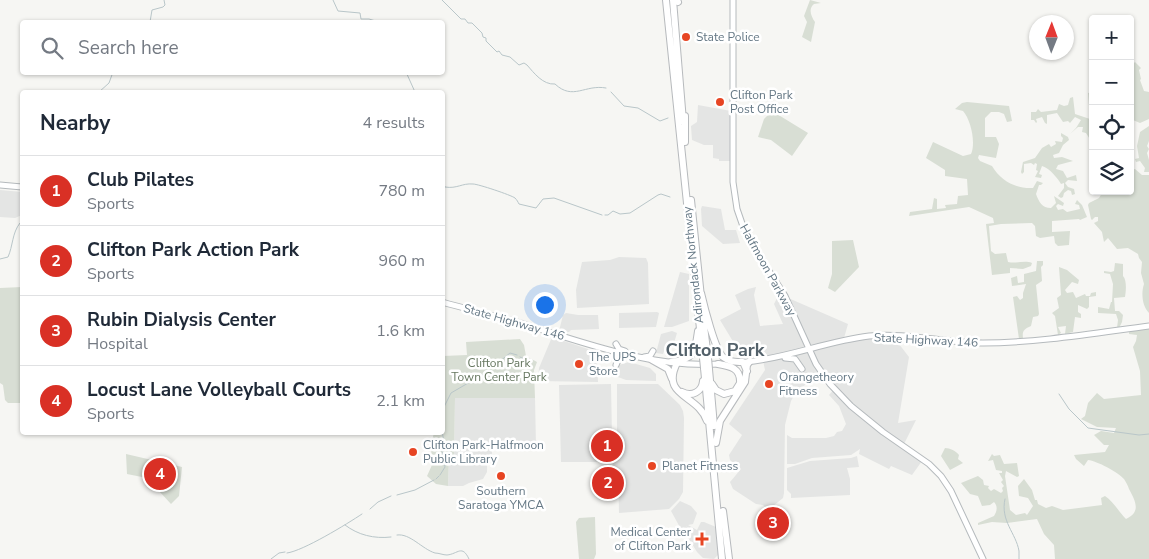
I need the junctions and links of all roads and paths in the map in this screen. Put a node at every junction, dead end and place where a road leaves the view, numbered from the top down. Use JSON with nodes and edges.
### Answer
{"nodes":[{"id":1,"x":666,"y":0,"type":"edge"},
{"id":2,"x":733,"y":0,"type":"edge"},
{"id":3,"x":676,"y":1,"type":"edge"},
{"id":4,"x":685,"y":96,"type":"dead end"},
{"id":5,"x":685,"y":142,"type":"junction"},
{"id":6,"x":0,"y":186,"type":"edge"},
{"id":7,"x":20,"y":187,"type":"edge"},
{"id":8,"x":700,"y":292,"type":"junction"},
{"id":9,"x":445,"y":303,"type":"edge"},
{"id":10,"x":699,"y":320,"type":"junction"},
{"id":11,"x":1149,"y":326,"type":"edge"},
{"id":12,"x":802,"y":336,"type":"junction"},
{"id":13,"x":616,"y":344,"type":"dead end"},
{"id":14,"x":808,"y":350,"type":"junction"},
{"id":15,"x":798,"y":352,"type":"junction"},
{"id":16,"x":790,"y":354,"type":"junction"},
{"id":17,"x":630,"y":355,"type":"junction"},
{"id":18,"x":641,"y":357,"type":"junction"},
{"id":19,"x":706,"y":358,"type":"junction"},
{"id":20,"x":774,"y":358,"type":"junction"},
{"id":21,"x":812,"y":358,"type":"junction"},
{"id":22,"x":656,"y":360,"type":"junction"},
{"id":23,"x":750,"y":361,"type":"junction"},
{"id":24,"x":742,"y":362,"type":"junction"},
{"id":25,"x":675,"y":363,"type":"junction"},
{"id":26,"x":718,"y":364,"type":"junction"},
{"id":27,"x":616,"y":365,"type":"dead end"},
{"id":28,"x":802,"y":369,"type":"dead end"},
{"id":29,"x":707,"y":371,"type":"junction"},
{"id":30,"x":747,"y":371,"type":"junction"},
{"id":31,"x":675,"y":389,"type":"junction"},
{"id":32,"x":714,"y":442,"type":"junction"},
{"id":33,"x":722,"y":559,"type":"edge"},
{"id":34,"x":728,"y":559,"type":"edge"},
{"id":35,"x":983,"y":559,"type":"edge"}],
"edges":[{"from":1,"to":10,"type":"highway","name":"Adirondack Northway"},
{"from":2,"to":12,"type":"main road","name":"Halfmoon Parkway"},
{"from":3,"to":5,"type":"highway","name":"Adirondack Northway"},
{"from":4,"to":5,"type":"highway"},
{"from":5,"to":8,"type":"highway","name":"Adirondack Northway"},
{"from":6,"to":7,"type":"main road"},
{"from":8,"to":19,"type":"highway","name":"Adirondack Northway"},
{"from":8,"to":24,"type":"highway"},
{"from":9,"to":17,"type":"main road","name":"State Highway 146"},
{"from":10,"to":19,"type":"highway","name":"Adirondack Northway"},
{"from":10,"to":25,"type":"highway"},
{"from":11,"to":14,"type":"main road","name":"State Highway 146"},
{"from":12,"to":14,"type":"main road","name":"Halfmoon Parkway"},
{"from":12,"to":16,"type":"main road"},
{"from":13,"to":17,"type":"main road"},
{"from":14,"to":15,"type":"main road","name":"State Highway 146"},
{"from":14,"to":21,"type":"main road","name":"Halfmoon Parkway"},
{"from":15,"to":16,"type":"main road","name":"State Highway 146"},
{"from":15,"to":21,"type":"main road"},
{"from":16,"to":20,"type":"main road","name":"State Highway 146"},
{"from":17,"to":18,"type":"main road","name":"State Highway 146"},
{"from":17,"to":27,"type":"main road"},
{"from":18,"to":22,"type":"main road","name":"State Highway 146"},
{"from":18,"to":22,"type":"main road"},
{"from":19,"to":29,"type":"highway","name":"Adirondack Northway","bridge":true},
{"from":20,"to":23,"type":"main road","name":"State Highway 146"},
{"from":20,"to":28,"type":"main road"},
{"from":21,"to":35,"type":"main road","name":"Halfmoon Parkway"},
{"from":22,"to":25,"type":"main road","name":"State Highway 146"},
{"from":22,"to":31,"type":"highway"},
{"from":23,"to":24,"type":"main road","name":"State Highway 146"},
{"from":23,"to":30,"type":"highway"},
{"from":24,"to":26,"type":"main road","name":"State Highway 146"},
{"from":24,"to":30,"type":"highway"},
{"from":25,"to":26,"type":"main road","name":"State Highway 146"},
{"from":25,"to":29,"type":"highway"},
{"from":25,"to":31,"type":"highway"},
{"from":26,"to":29,"type":"highway"},
{"from":29,"to":32,"type":"highway","name":"Adirondack Northway"},
{"from":30,"to":32,"type":"highway"},
{"from":31,"to":32,"type":"highway"},
{"from":32,"to":33,"type":"highway","name":"Adirondack Northway"},
{"from":32,"to":34,"type":"highway","name":"Adirondack Northway"}]}
